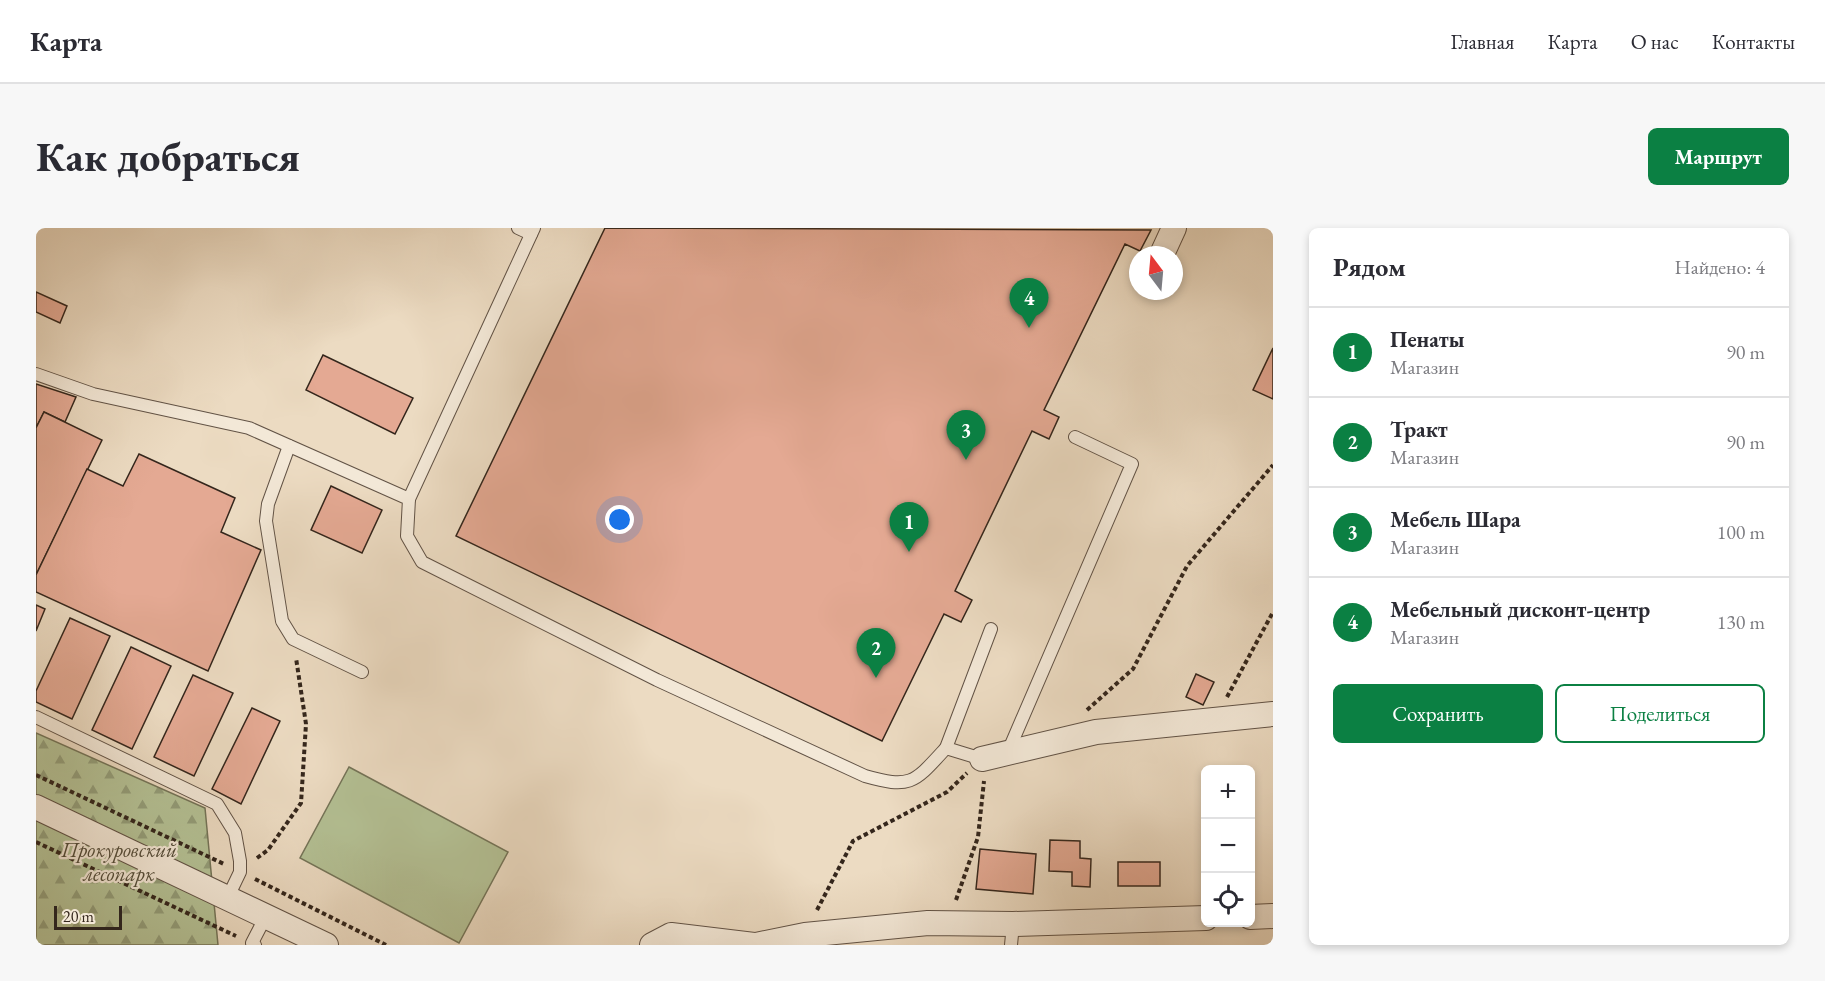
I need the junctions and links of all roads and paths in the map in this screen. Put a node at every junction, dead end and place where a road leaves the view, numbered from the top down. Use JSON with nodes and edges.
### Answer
{"nodes":[{"id":1,"x":518,"y":228,"type":"edge"},
{"id":2,"x":1174,"y":228,"type":"edge"},
{"id":3,"x":533,"y":231,"type":"edge"},
{"id":4,"x":1166,"y":246,"type":"edge"},
{"id":5,"x":36,"y":374,"type":"edge"},
{"id":6,"x":1075,"y":437,"type":"dead end"},
{"id":7,"x":288,"y":446,"type":"junction"},
{"id":8,"x":1273,"y":465,"type":"edge"},
{"id":9,"x":409,"y":499,"type":"junction"},
{"id":10,"x":1273,"y":612,"type":"edge"},
{"id":11,"x":991,"y":629,"type":"dead end"},
{"id":12,"x":293,"y":639,"type":"junction"},
{"id":13,"x":362,"y":672,"type":"dead end"},
{"id":14,"x":1084,"y":713,"type":"dead end"},
{"id":15,"x":1273,"y":714,"type":"edge"},
{"id":16,"x":36,"y":717,"type":"edge"},
{"id":17,"x":1215,"y":718,"type":"junction"},
{"id":18,"x":945,"y":748,"type":"junction"},
{"id":19,"x":1006,"y":755,"type":"junction"},
{"id":20,"x":982,"y":759,"type":"junction"},
{"id":21,"x":36,"y":775,"type":"edge"},
{"id":22,"x":36,"y":807,"type":"edge"},
{"id":23,"x":36,"y":842,"type":"edge"},
{"id":24,"x":240,"y":872,"type":"junction"},
{"id":25,"x":228,"y":897,"type":"junction"},
{"id":26,"x":266,"y":916,"type":"junction"},
{"id":27,"x":1273,"y":916,"type":"edge"},
{"id":28,"x":1255,"y":917,"type":"edge"},
{"id":29,"x":1201,"y":918,"type":"edge"},
{"id":30,"x":928,"y":923,"type":"junction"},
{"id":31,"x":1012,"y":934,"type":"edge"},
{"id":32,"x":805,"y":935,"type":"junction"},
{"id":33,"x":254,"y":944,"type":"edge"},
{"id":34,"x":326,"y":945,"type":"edge"},
{"id":35,"x":386,"y":945,"type":"edge"},
{"id":36,"x":652,"y":945,"type":"edge"},
{"id":37,"x":755,"y":945,"type":"edge"}],
"edges":[{"from":1,"to":3,"type":"lane"},
{"from":2,"to":4,"type":"street"},
{"from":3,"to":9,"type":"lane"},
{"from":5,"to":7,"type":"lane"},
{"from":6,"to":19,"type":"lane"},
{"from":7,"to":9,"type":"lane"},
{"from":7,"to":12,"type":"lane"},
{"from":8,"to":14,"type":"path"},
{"from":9,"to":18,"type":"lane"},
{"from":10,"to":17,"type":"path"},
{"from":11,"to":18,"type":"lane"},
{"from":12,"to":13,"type":"lane"},
{"from":12,"to":24,"type":"path"},
{"from":15,"to":17,"type":"street"},
{"from":16,"to":24,"type":"lane"},
{"from":17,"to":19,"type":"street"},
{"from":18,"to":20,"type":"lane"},
{"from":19,"to":20,"type":"street"},
{"from":20,"to":30,"type":"path"},
{"from":20,"to":32,"type":"path"},
{"from":21,"to":24,"type":"path"},
{"from":22,"to":25,"type":"street"},
{"from":23,"to":33,"type":"path"},
{"from":24,"to":25,"type":"lane"},
{"from":24,"to":35,"type":"path"},
{"from":25,"to":26,"type":"street"},
{"from":26,"to":33,"type":"lane"},
{"from":26,"to":34,"type":"street"},
{"from":27,"to":28,"type":"street"},
{"from":29,"to":31,"type":"street"},
{"from":30,"to":31,"type":"street"},
{"from":30,"to":32,"type":"street"},
{"from":32,"to":37,"type":"street"},
{"from":36,"to":37,"type":"street"}]}
